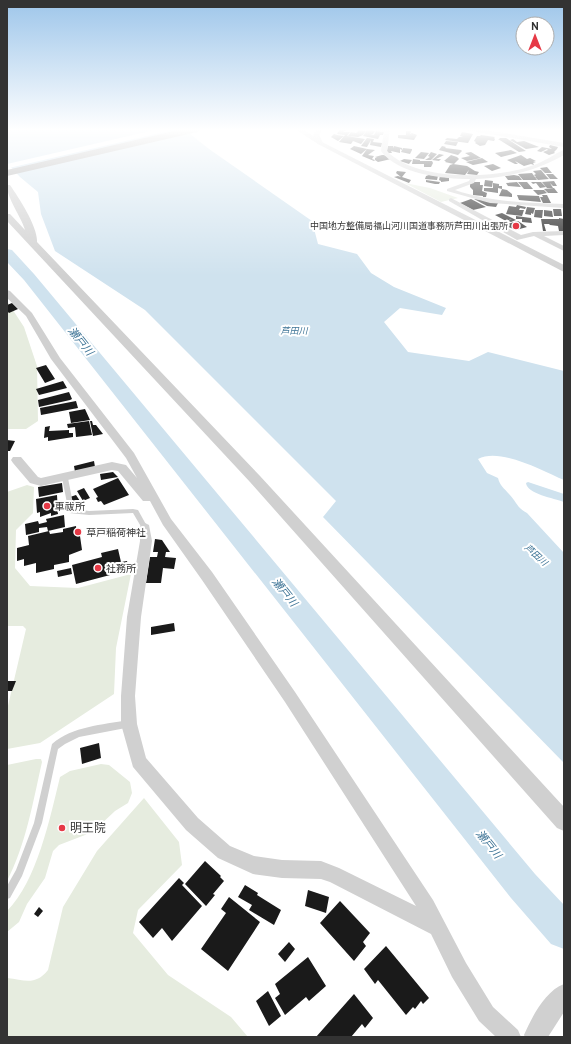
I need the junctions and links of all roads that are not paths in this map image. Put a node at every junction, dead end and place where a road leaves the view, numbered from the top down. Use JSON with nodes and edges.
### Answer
{"nodes":[{"id":1,"x":388,"y":178,"type":"edge"},
{"id":2,"x":473,"y":178,"type":"joint"},
{"id":3,"x":476,"y":178,"type":"edge"},
{"id":4,"x":7,"y":187,"type":"edge"},
{"id":5,"x":465,"y":196,"type":"junction"},
{"id":6,"x":451,"y":200,"type":"junction"},
{"id":7,"x":436,"y":202,"type":"junction"},
{"id":8,"x":564,"y":206,"type":"edge"},
{"id":9,"x":10,"y":219,"type":"edge"},
{"id":10,"x":27,"y":224,"type":"junction"},
{"id":11,"x":564,"y":233,"type":"edge"},
{"id":12,"x":534,"y":234,"type":"junction"},
{"id":13,"x":35,"y":248,"type":"junction"},
{"id":14,"x":564,"y":249,"type":"edge"},
{"id":15,"x":564,"y":269,"type":"edge"},
{"id":16,"x":7,"y":293,"type":"edge"},
{"id":17,"x":17,"y":460,"type":"dead end"},
{"id":18,"x":65,"y":478,"type":"junction"},
{"id":19,"x":157,"y":504,"type":"junction"},
{"id":20,"x":145,"y":528,"type":"joint"},
{"id":21,"x":129,"y":724,"type":"junction"},
{"id":22,"x":564,"y":820,"type":"edge"},
{"id":23,"x":7,"y":895,"type":"edge"},
{"id":24,"x":439,"y":928,"type":"junction"},
{"id":25,"x":564,"y":995,"type":"edge"},
{"id":26,"x":535,"y":1036,"type":"edge"},
{"id":27,"x":511,"y":1037,"type":"edge"}],
"edges":[{"from":1,"to":7,"type":"street"},
{"from":2,"to":3,"type":"street"},
{"from":2,"to":5,"type":"street"},
{"from":4,"to":10,"type":"street"},
{"from":5,"to":6,"type":"street"},
{"from":5,"to":8,"type":"street"},
{"from":6,"to":7,"type":"street"},
{"from":6,"to":12,"type":"street"},
{"from":7,"to":15,"type":"street"},
{"from":9,"to":10,"type":"street"},
{"from":9,"to":13,"type":"street"},
{"from":10,"to":13,"type":"street"},
{"from":11,"to":12,"type":"street"},
{"from":12,"to":14,"type":"street"},
{"from":13,"to":22,"type":"street"},
{"from":16,"to":19,"type":"street"},
{"from":17,"to":18,"type":"street"},
{"from":18,"to":19,"type":"street"},
{"from":18,"to":20,"type":"lane"},
{"from":19,"to":24,"type":"street"},
{"from":20,"to":21,"type":"street"},
{"from":21,"to":23,"type":"lane"},
{"from":21,"to":24,"type":"street"},
{"from":24,"to":27,"type":"street"},
{"from":25,"to":26,"type":"street"}]}
